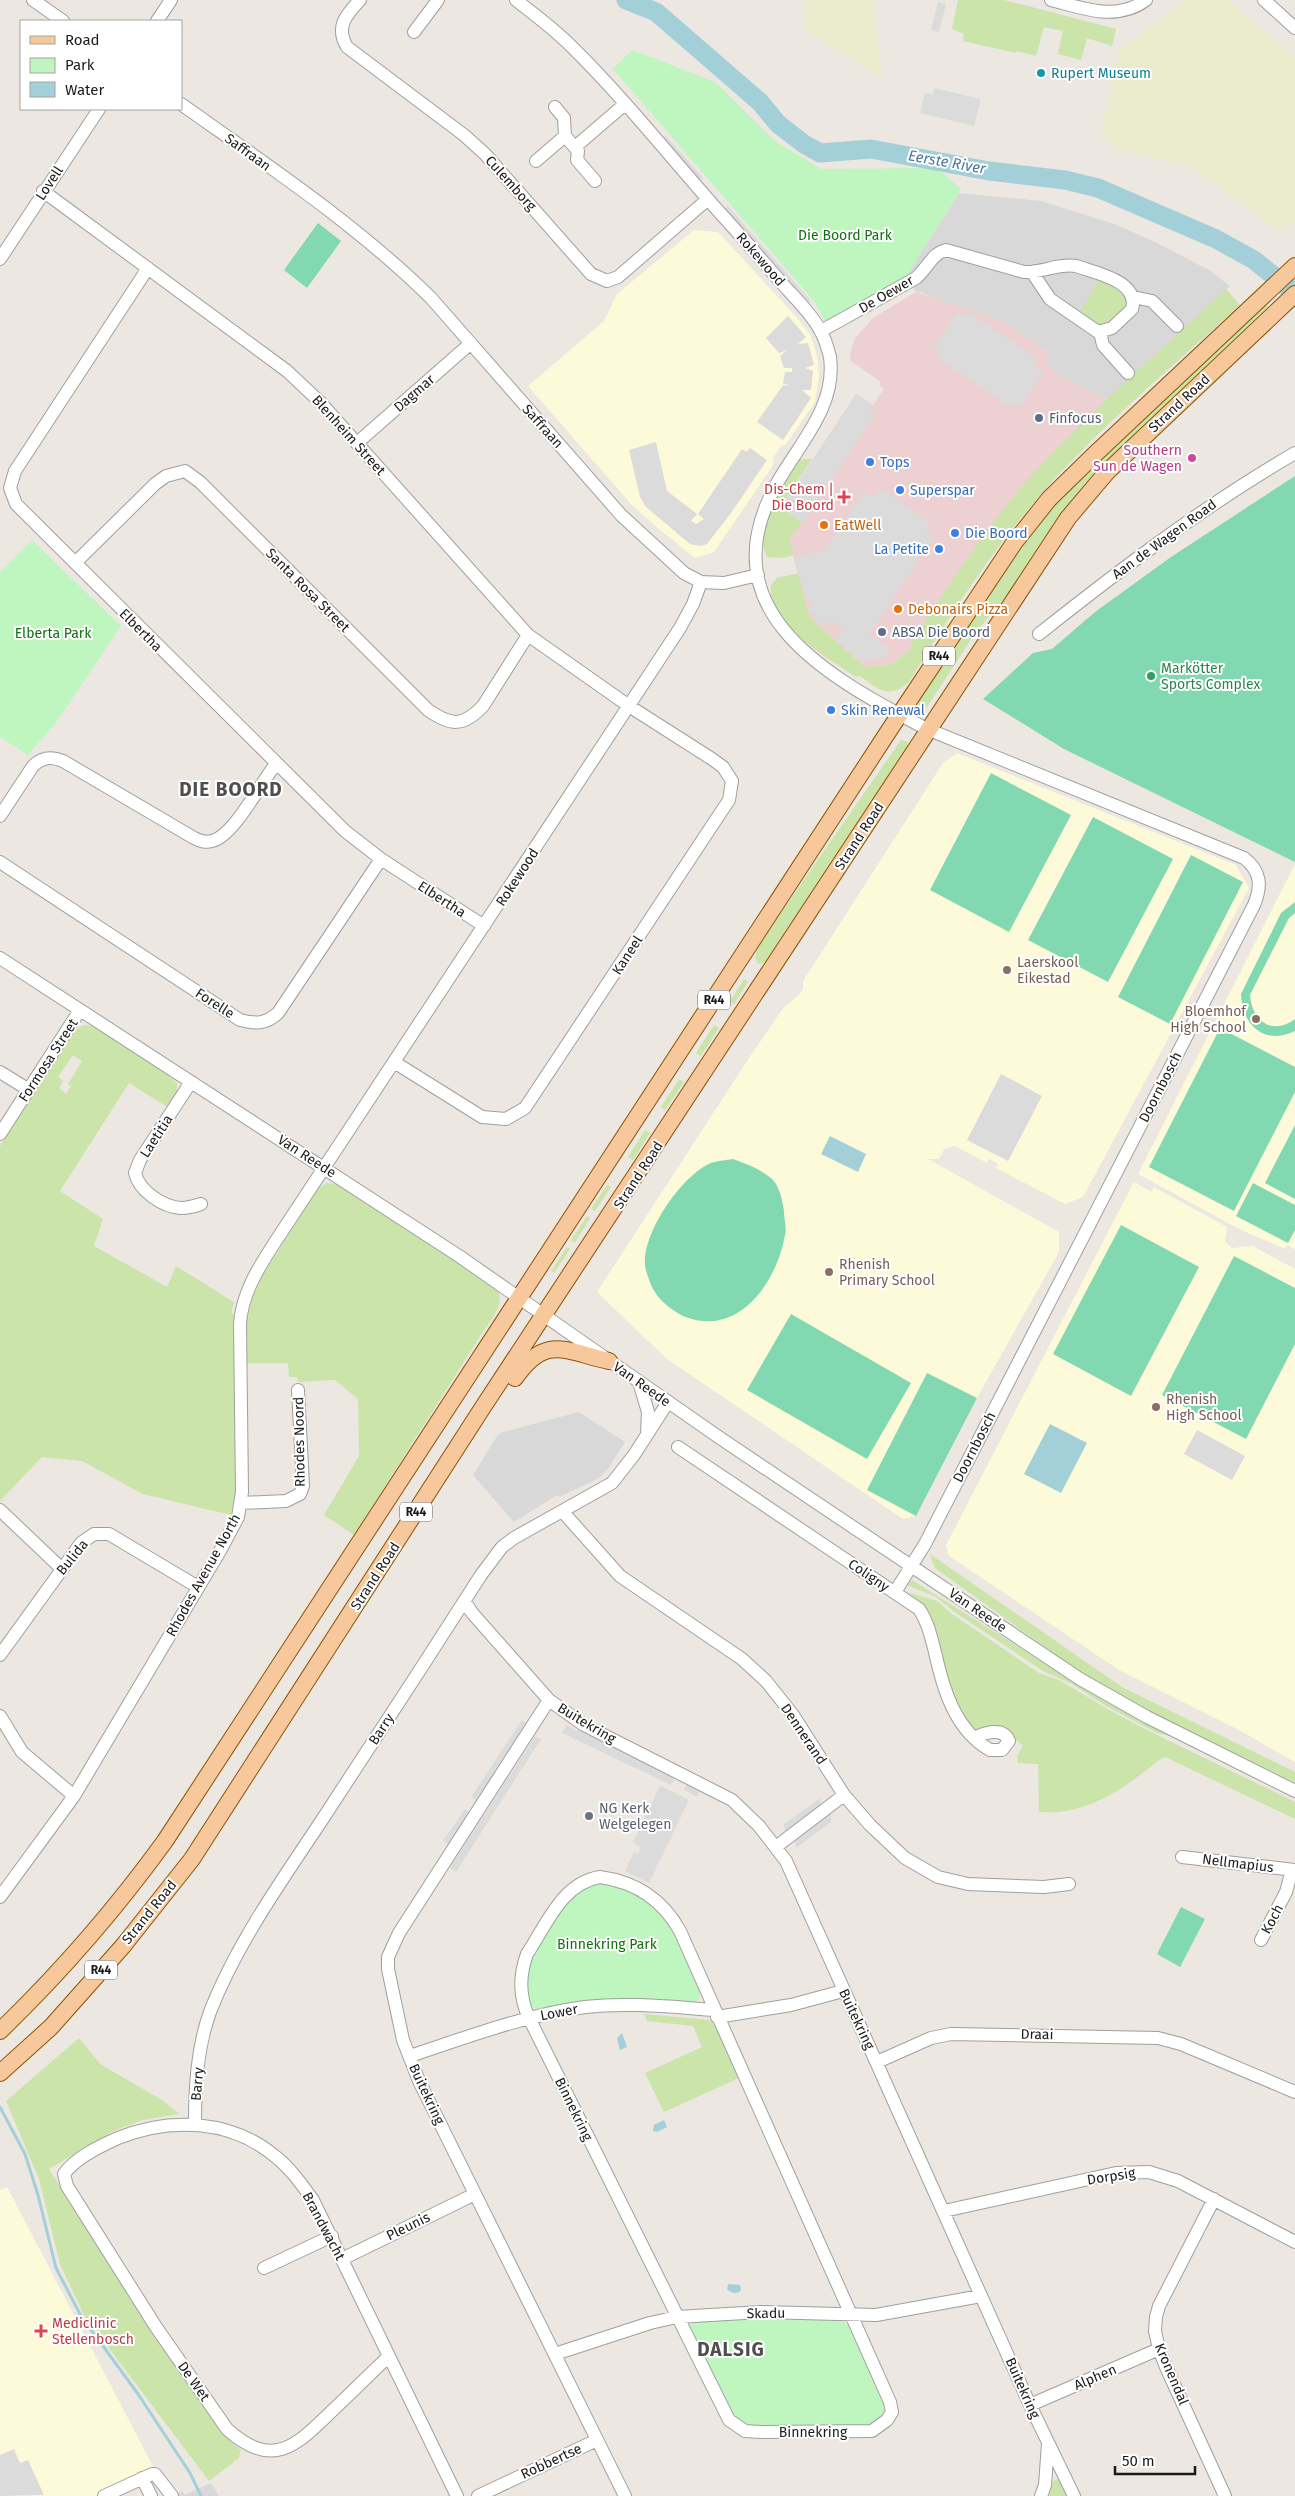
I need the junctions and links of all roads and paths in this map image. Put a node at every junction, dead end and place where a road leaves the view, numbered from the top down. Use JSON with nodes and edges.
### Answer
{"nodes":[{"id":1,"x":33,"y":0,"type":"edge"},
{"id":2,"x":170,"y":0,"type":"edge"},
{"id":3,"x":360,"y":0,"type":"edge"},
{"id":4,"x":516,"y":0,"type":"edge"},
{"id":5,"x":1050,"y":0,"type":"edge"},
{"id":6,"x":1146,"y":0,"type":"edge"},
{"id":7,"x":1264,"y":0,"type":"edge"},
{"id":8,"x":441,"y":3,"type":"edge"},
{"id":9,"x":62,"y":20,"type":"edge"},
{"id":10,"x":157,"y":20,"type":"edge"},
{"id":11,"x":1295,"y":28,"type":"edge"},
{"id":12,"x":414,"y":32,"type":"dead end"},
{"id":13,"x":625,"y":104,"type":"junction"},
{"id":14,"x":182,"y":105,"type":"edge"},
{"id":15,"x":555,"y":107,"type":"dead end"},
{"id":16,"x":97,"y":110,"type":"edge"},
{"id":17,"x":565,"y":136,"type":"junction"},
{"id":18,"x":575,"y":147,"type":"junction"},
{"id":19,"x":536,"y":160,"type":"dead end"},
{"id":20,"x":595,"y":181,"type":"dead end"},
{"id":21,"x":43,"y":191,"type":"junction"},
{"id":22,"x":708,"y":199,"type":"junction"},
{"id":23,"x":0,"y":259,"type":"edge"},
{"id":24,"x":1295,"y":266,"type":"edge"},
{"id":25,"x":148,"y":268,"type":"junction"},
{"id":26,"x":1032,"y":272,"type":"junction"},
{"id":27,"x":1295,"y":294,"type":"edge"},
{"id":28,"x":1133,"y":297,"type":"junction"},
{"id":29,"x":1177,"y":326,"type":"dead end"},
{"id":30,"x":821,"y":331,"type":"junction"},
{"id":31,"x":1100,"y":332,"type":"junction"},
{"id":32,"x":471,"y":343,"type":"junction"},
{"id":33,"x":1128,"y":373,"type":"dead end"},
{"id":34,"x":357,"y":443,"type":"junction"},
{"id":35,"x":1295,"y":453,"type":"edge"},
{"id":36,"x":75,"y":563,"type":"junction"},
{"id":37,"x":758,"y":575,"type":"junction"},
{"id":38,"x":701,"y":582,"type":"junction"},
{"id":39,"x":1039,"y":634,"type":"dead end"},
{"id":40,"x":528,"y":635,"type":"junction"},
{"id":41,"x":630,"y":706,"type":"junction"},
{"id":42,"x":900,"y":715,"type":"junction"},
{"id":43,"x":927,"y":729,"type":"junction"},
{"id":44,"x":276,"y":764,"type":"junction"},
{"id":45,"x":0,"y":816,"type":"edge"},
{"id":46,"x":381,"y":859,"type":"junction"},
{"id":47,"x":0,"y":862,"type":"edge"},
{"id":48,"x":484,"y":926,"type":"junction"},
{"id":49,"x":0,"y":958,"type":"edge"},
{"id":50,"x":80,"y":1010,"type":"junction"},
{"id":51,"x":394,"y":1062,"type":"junction"},
{"id":52,"x":0,"y":1072,"type":"edge"},
{"id":53,"x":191,"y":1082,"type":"junction"},
{"id":54,"x":29,"y":1090,"type":"junction"},
{"id":55,"x":0,"y":1134,"type":"edge"},
{"id":56,"x":325,"y":1168,"type":"junction"},
{"id":57,"x":201,"y":1204,"type":"dead end"},
{"id":58,"x":521,"y":1298,"type":"junction"},
{"id":59,"x":545,"y":1315,"type":"junction"},
{"id":60,"x":609,"y":1361,"type":"junction"},
{"id":61,"x":639,"y":1382,"type":"junction"},
{"id":62,"x":298,"y":1390,"type":"dead end"},
{"id":63,"x":668,"y":1402,"type":"junction"},
{"id":64,"x":483,"y":1407,"type":"junction"},
{"id":65,"x":646,"y":1436,"type":"junction"},
{"id":66,"x":678,"y":1447,"type":"dead end"},
{"id":67,"x":242,"y":1503,"type":"junction"},
{"id":68,"x":0,"y":1510,"type":"edge"},
{"id":69,"x":563,"y":1512,"type":"junction"},
{"id":70,"x":912,"y":1566,"type":"junction"},
{"id":71,"x":62,"y":1569,"type":"junction"},
{"id":72,"x":198,"y":1587,"type":"junction"},
{"id":73,"x":895,"y":1592,"type":"junction"},
{"id":74,"x":464,"y":1601,"type":"junction"},
{"id":75,"x":0,"y":1655,"type":"edge"},
{"id":76,"x":549,"y":1700,"type":"junction"},
{"id":77,"x":0,"y":1716,"type":"edge"},
{"id":78,"x":974,"y":1738,"type":"junction"},
{"id":79,"x":1295,"y":1791,"type":"edge"},
{"id":80,"x":844,"y":1795,"type":"junction"},
{"id":81,"x":74,"y":1796,"type":"junction"},
{"id":82,"x":776,"y":1846,"type":"junction"},
{"id":83,"x":1182,"y":1857,"type":"dead end"},
{"id":84,"x":1294,"y":1870,"type":"edge"},
{"id":85,"x":1069,"y":1884,"type":"dead end"},
{"id":86,"x":0,"y":1897,"type":"edge"},
{"id":87,"x":1261,"y":1940,"type":"dead end"},
{"id":88,"x":843,"y":1992,"type":"junction"},
{"id":89,"x":716,"y":2013,"type":"junction"},
{"id":90,"x":529,"y":2018,"type":"junction"},
{"id":91,"x":0,"y":2031,"type":"edge"},
{"id":92,"x":410,"y":2056,"type":"junction"},
{"id":93,"x":876,"y":2062,"type":"junction"},
{"id":94,"x":0,"y":2073,"type":"edge"},
{"id":95,"x":1295,"y":2092,"type":"edge"},
{"id":96,"x":194,"y":2124,"type":"junction"},
{"id":97,"x":76,"y":2162,"type":"joint"},
{"id":98,"x":475,"y":2194,"type":"junction"},
{"id":99,"x":1214,"y":2199,"type":"junction"},
{"id":100,"x":944,"y":2211,"type":"junction"},
{"id":101,"x":332,"y":2236,"type":"junction"},
{"id":102,"x":1295,"y":2242,"type":"edge"},
{"id":103,"x":342,"y":2259,"type":"junction"},
{"id":104,"x":264,"y":2268,"type":"dead end"},
{"id":105,"x":981,"y":2296,"type":"junction"},
{"id":106,"x":852,"y":2315,"type":"junction"},
{"id":107,"x":677,"y":2317,"type":"junction"},
{"id":108,"x":1159,"y":2349,"type":"junction"},
{"id":109,"x":555,"y":2354,"type":"junction"},
{"id":110,"x":389,"y":2356,"type":"junction"},
{"id":111,"x":1030,"y":2405,"type":"junction"},
{"id":112,"x":596,"y":2440,"type":"junction"},
{"id":113,"x":1048,"y":2442,"type":"junction"},
{"id":114,"x":142,"y":2478,"type":"junction"},
{"id":115,"x":162,"y":2490,"type":"edge"},
{"id":116,"x":150,"y":2495,"type":"edge"},
{"id":117,"x":104,"y":2496,"type":"edge"},
{"id":118,"x":172,"y":2496,"type":"edge"},
{"id":119,"x":457,"y":2496,"type":"edge"},
{"id":120,"x":478,"y":2496,"type":"edge"},
{"id":121,"x":625,"y":2496,"type":"edge"},
{"id":122,"x":1041,"y":2496,"type":"edge"},
{"id":123,"x":1074,"y":2496,"type":"edge"},
{"id":124,"x":1225,"y":2496,"type":"edge"}],
"edges":[{"from":1,"to":9,"type":"street"},
{"from":2,"to":10,"type":"street"},
{"from":3,"to":22,"type":"street","name":"Culemborg"},
{"from":4,"to":13,"type":"street","name":"Rokewood"},
{"from":5,"to":6,"type":"street"},
{"from":7,"to":11,"type":"street"},
{"from":8,"to":12,"type":"street"},
{"from":13,"to":18,"type":"street"},
{"from":13,"to":22,"type":"street","name":"Rokewood"},
{"from":14,"to":32,"type":"street","name":"Saffraan"},
{"from":15,"to":17,"type":"street"},
{"from":16,"to":21,"type":"street","name":"Lovell"},
{"from":17,"to":18,"type":"street"},
{"from":17,"to":19,"type":"street"},
{"from":18,"to":20,"type":"street"},
{"from":21,"to":23,"type":"street","name":"Lovell"},
{"from":21,"to":25,"type":"street","name":"Blenheim Street"},
{"from":22,"to":30,"type":"street","name":"Rokewood"},
{"from":24,"to":42,"type":"main road","name":"Strand Road","number":"R44"},
{"from":25,"to":34,"type":"street","name":"Blenheim Street"},
{"from":25,"to":36,"type":"street","name":"Elbertha"},
{"from":26,"to":28,"type":"street","name":"De Oewer"},
{"from":26,"to":30,"type":"street","name":"De Oewer"},
{"from":26,"to":31,"type":"street"},
{"from":27,"to":43,"type":"main road","name":"Strand Road","number":"R44"},
{"from":28,"to":29,"type":"street"},
{"from":28,"to":31,"type":"street"},
{"from":30,"to":37,"type":"street","name":"Rokewood"},
{"from":31,"to":33,"type":"street"},
{"from":32,"to":34,"type":"street","name":"Dagmar"},
{"from":32,"to":38,"type":"street","name":"Saffraan"},
{"from":34,"to":40,"type":"street","name":"Blenheim Street"},
{"from":35,"to":39,"type":"street","name":"Aan de Wagen Road"},
{"from":36,"to":40,"type":"street","name":"Santa Rosa Street"},
{"from":36,"to":44,"type":"street","name":"Elbertha"},
{"from":37,"to":38,"type":"street"},
{"from":37,"to":42,"type":"street"},
{"from":38,"to":41,"type":"street","name":"Rokewood"},
{"from":40,"to":41,"type":"street","name":"Blenheim Street"},
{"from":41,"to":48,"type":"street","name":"Rokewood"},
{"from":41,"to":51,"type":"street","name":"Kaneel"},
{"from":42,"to":43,"type":"street","name":"Doornbosch"},
{"from":42,"to":58,"type":"main road","name":"Strand Road","number":"R44"},
{"from":43,"to":59,"type":"main road","name":"Strand Road","number":"R44"},
{"from":43,"to":70,"type":"street","name":"Doornbosch"},
{"from":44,"to":45,"type":"street"},
{"from":44,"to":46,"type":"street","name":"Elbertha"},
{"from":46,"to":47,"type":"street","name":"Forelle"},
{"from":46,"to":48,"type":"street","name":"Elbertha"},
{"from":48,"to":51,"type":"street","name":"Rokewood"},
{"from":49,"to":50,"type":"street","name":"Van Reede"},
{"from":50,"to":53,"type":"street","name":"Van Reede"},
{"from":50,"to":54,"type":"street","name":"Formosa Street"},
{"from":51,"to":56,"type":"street","name":"Rokewood"},
{"from":52,"to":54,"type":"street"},
{"from":53,"to":56,"type":"street","name":"Van Reede"},
{"from":53,"to":57,"type":"street","name":"Laetitia"},
{"from":54,"to":55,"type":"street","name":"Formosa Street"},
{"from":56,"to":58,"type":"street","name":"Van Reede"},
{"from":56,"to":67,"type":"street","name":"Rhodes Avenue North"},
{"from":58,"to":59,"type":"street","name":"Van Reede"},
{"from":58,"to":91,"type":"main road","name":"Strand Road","number":"R44"},
{"from":59,"to":60,"type":"street","name":"Van Reede"},
{"from":59,"to":64,"type":"main road","name":"Strand Road","number":"R44"},
{"from":60,"to":61,"type":"street","name":"Van Reede"},
{"from":60,"to":64,"type":"main road"},
{"from":61,"to":63,"type":"street","name":"Van Reede"},
{"from":61,"to":65,"type":"street"},
{"from":62,"to":67,"type":"street","name":"Rhodes Noord"},
{"from":63,"to":65,"type":"street","name":"Barry"},
{"from":63,"to":70,"type":"street","name":"Van Reede"},
{"from":64,"to":94,"type":"main road","name":"Strand Road","number":"R44"},
{"from":65,"to":69,"type":"street","name":"Barry"},
{"from":66,"to":73,"type":"street","name":"Coligny"},
{"from":67,"to":72,"type":"street","name":"Rhodes Avenue North"},
{"from":68,"to":71,"type":"street"},
{"from":69,"to":74,"type":"street","name":"Barry"},
{"from":69,"to":80,"type":"street","name":"Dennerand"},
{"from":70,"to":73,"type":"street","name":"Doornbosch"},
{"from":70,"to":79,"type":"street","name":"Van Reede"},
{"from":71,"to":72,"type":"street","name":"Bulida"},
{"from":71,"to":75,"type":"street","name":"Bulida"},
{"from":72,"to":81,"type":"street","name":"Rhodes Avenue North"},
{"from":73,"to":78,"type":"street","name":"Coligny"},
{"from":74,"to":76,"type":"street","name":"Buitekring"},
{"from":74,"to":96,"type":"street","name":"Barry"},
{"from":76,"to":82,"type":"street","name":"Buitekring"},
{"from":76,"to":92,"type":"street","name":"Buitekring"},
{"from":77,"to":81,"type":"street"},
{"from":78,"to":78,"type":"street","name":"Coligny"},
{"from":80,"to":82,"type":"street"},
{"from":80,"to":85,"type":"street","name":"Dennerand"},
{"from":81,"to":86,"type":"street","name":"Rhodes Avenue North"},
{"from":82,"to":88,"type":"street","name":"Buitekring"},
{"from":83,"to":84,"type":"street","name":"Nellmapius"},
{"from":84,"to":87,"type":"street","name":"Koch"},
{"from":88,"to":89,"type":"street","name":"Lower"},
{"from":88,"to":93,"type":"street","name":"Buitekring"},
{"from":89,"to":90,"type":"street","name":"Lower"},
{"from":89,"to":90,"type":"street","name":"Binnekring"},
{"from":89,"to":106,"type":"street","name":"Binnekring"},
{"from":90,"to":92,"type":"street","name":"Lower"},
{"from":90,"to":107,"type":"street","name":"Binnekring"},
{"from":92,"to":98,"type":"street","name":"Buitekring"},
{"from":93,"to":95,"type":"street","name":"Draai"},
{"from":93,"to":100,"type":"street","name":"Buitekring"},
{"from":96,"to":97,"type":"street","name":"Brandwacht"},
{"from":96,"to":101,"type":"street","name":"Brandwacht"},
{"from":97,"to":110,"type":"street","name":"De Wet"},
{"from":98,"to":103,"type":"street","name":"Pleunis"},
{"from":98,"to":109,"type":"street","name":"Buitekring"},
{"from":99,"to":100,"type":"street","name":"Dorpsig"},
{"from":99,"to":102,"type":"street","name":"Dorpsig"},
{"from":99,"to":108,"type":"street","name":"Kronendal"},
{"from":100,"to":105,"type":"street","name":"Buitekring"},
{"from":101,"to":103,"type":"street","name":"Brandwacht"},
{"from":101,"to":104,"type":"street"},
{"from":103,"to":110,"type":"street","name":"Brandwacht"},
{"from":105,"to":106,"type":"street","name":"Skadu"},
{"from":105,"to":111,"type":"street","name":"Buitekring"},
{"from":106,"to":107,"type":"street","name":"Skadu"},
{"from":106,"to":107,"type":"street","name":"Binnekring"},
{"from":107,"to":109,"type":"street","name":"Skadu"},
{"from":108,"to":111,"type":"street","name":"Alphen"},
{"from":108,"to":124,"type":"street","name":"Kronendal"},
{"from":109,"to":112,"type":"street","name":"Buitekring"},
{"from":110,"to":119,"type":"street","name":"Brandwacht"},
{"from":111,"to":113,"type":"street","name":"Buitekring"},
{"from":112,"to":120,"type":"street","name":"Robbertse"},
{"from":112,"to":121,"type":"street","name":"Buitekring"},
{"from":113,"to":122,"type":"street","name":"Buitekring"},
{"from":113,"to":123,"type":"street","name":"Buitekring"},
{"from":114,"to":115,"type":"street"},
{"from":114,"to":116,"type":"street"},
{"from":114,"to":117,"type":"street"},
{"from":115,"to":118,"type":"street"}]}
